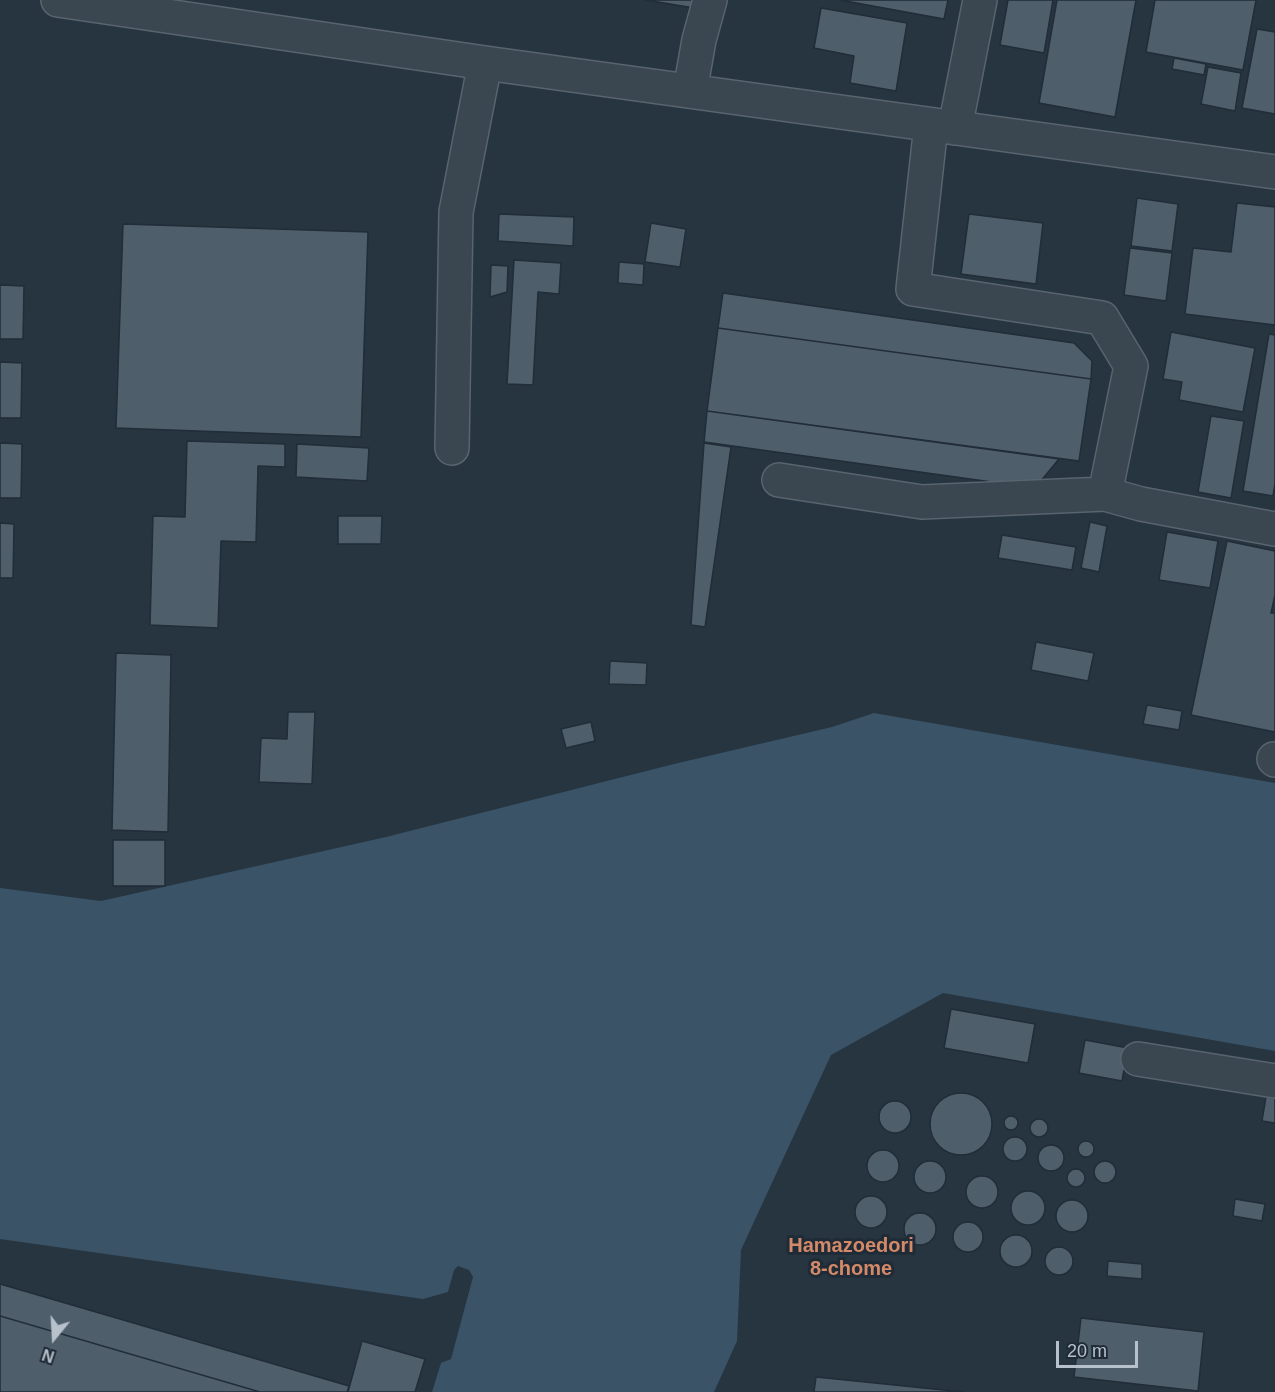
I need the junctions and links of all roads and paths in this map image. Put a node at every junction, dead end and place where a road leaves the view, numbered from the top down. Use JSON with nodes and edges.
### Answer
{"nodes":[{"id":1,"x":58,"y":0,"type":"edge"},
{"id":2,"x":710,"y":0,"type":"edge"},
{"id":3,"x":980,"y":0,"type":"edge"},
{"id":4,"x":485,"y":63,"type":"junction"},
{"id":5,"x":690,"y":91,"type":"junction"},
{"id":6,"x":943,"y":126,"type":"junction"},
{"id":7,"x":1275,"y":172,"type":"edge"},
{"id":8,"x":452,"y":448,"type":"dead end"},
{"id":9,"x":779,"y":480,"type":"dead end"},
{"id":10,"x":1105,"y":494,"type":"junction"},
{"id":11,"x":1275,"y":529,"type":"edge"},
{"id":12,"x":1138,"y":1059,"type":"dead end"},
{"id":13,"x":1275,"y":1081,"type":"edge"}],
"edges":[{"from":1,"to":4,"type":"street"},
{"from":2,"to":5,"type":"street"},
{"from":3,"to":6,"type":"street"},
{"from":4,"to":5,"type":"street"},
{"from":4,"to":8,"type":"street"},
{"from":5,"to":6,"type":"street"},
{"from":6,"to":7,"type":"street"},
{"from":6,"to":10,"type":"street"},
{"from":9,"to":10,"type":"street"},
{"from":10,"to":11,"type":"street"},
{"from":12,"to":13,"type":"street"}]}
